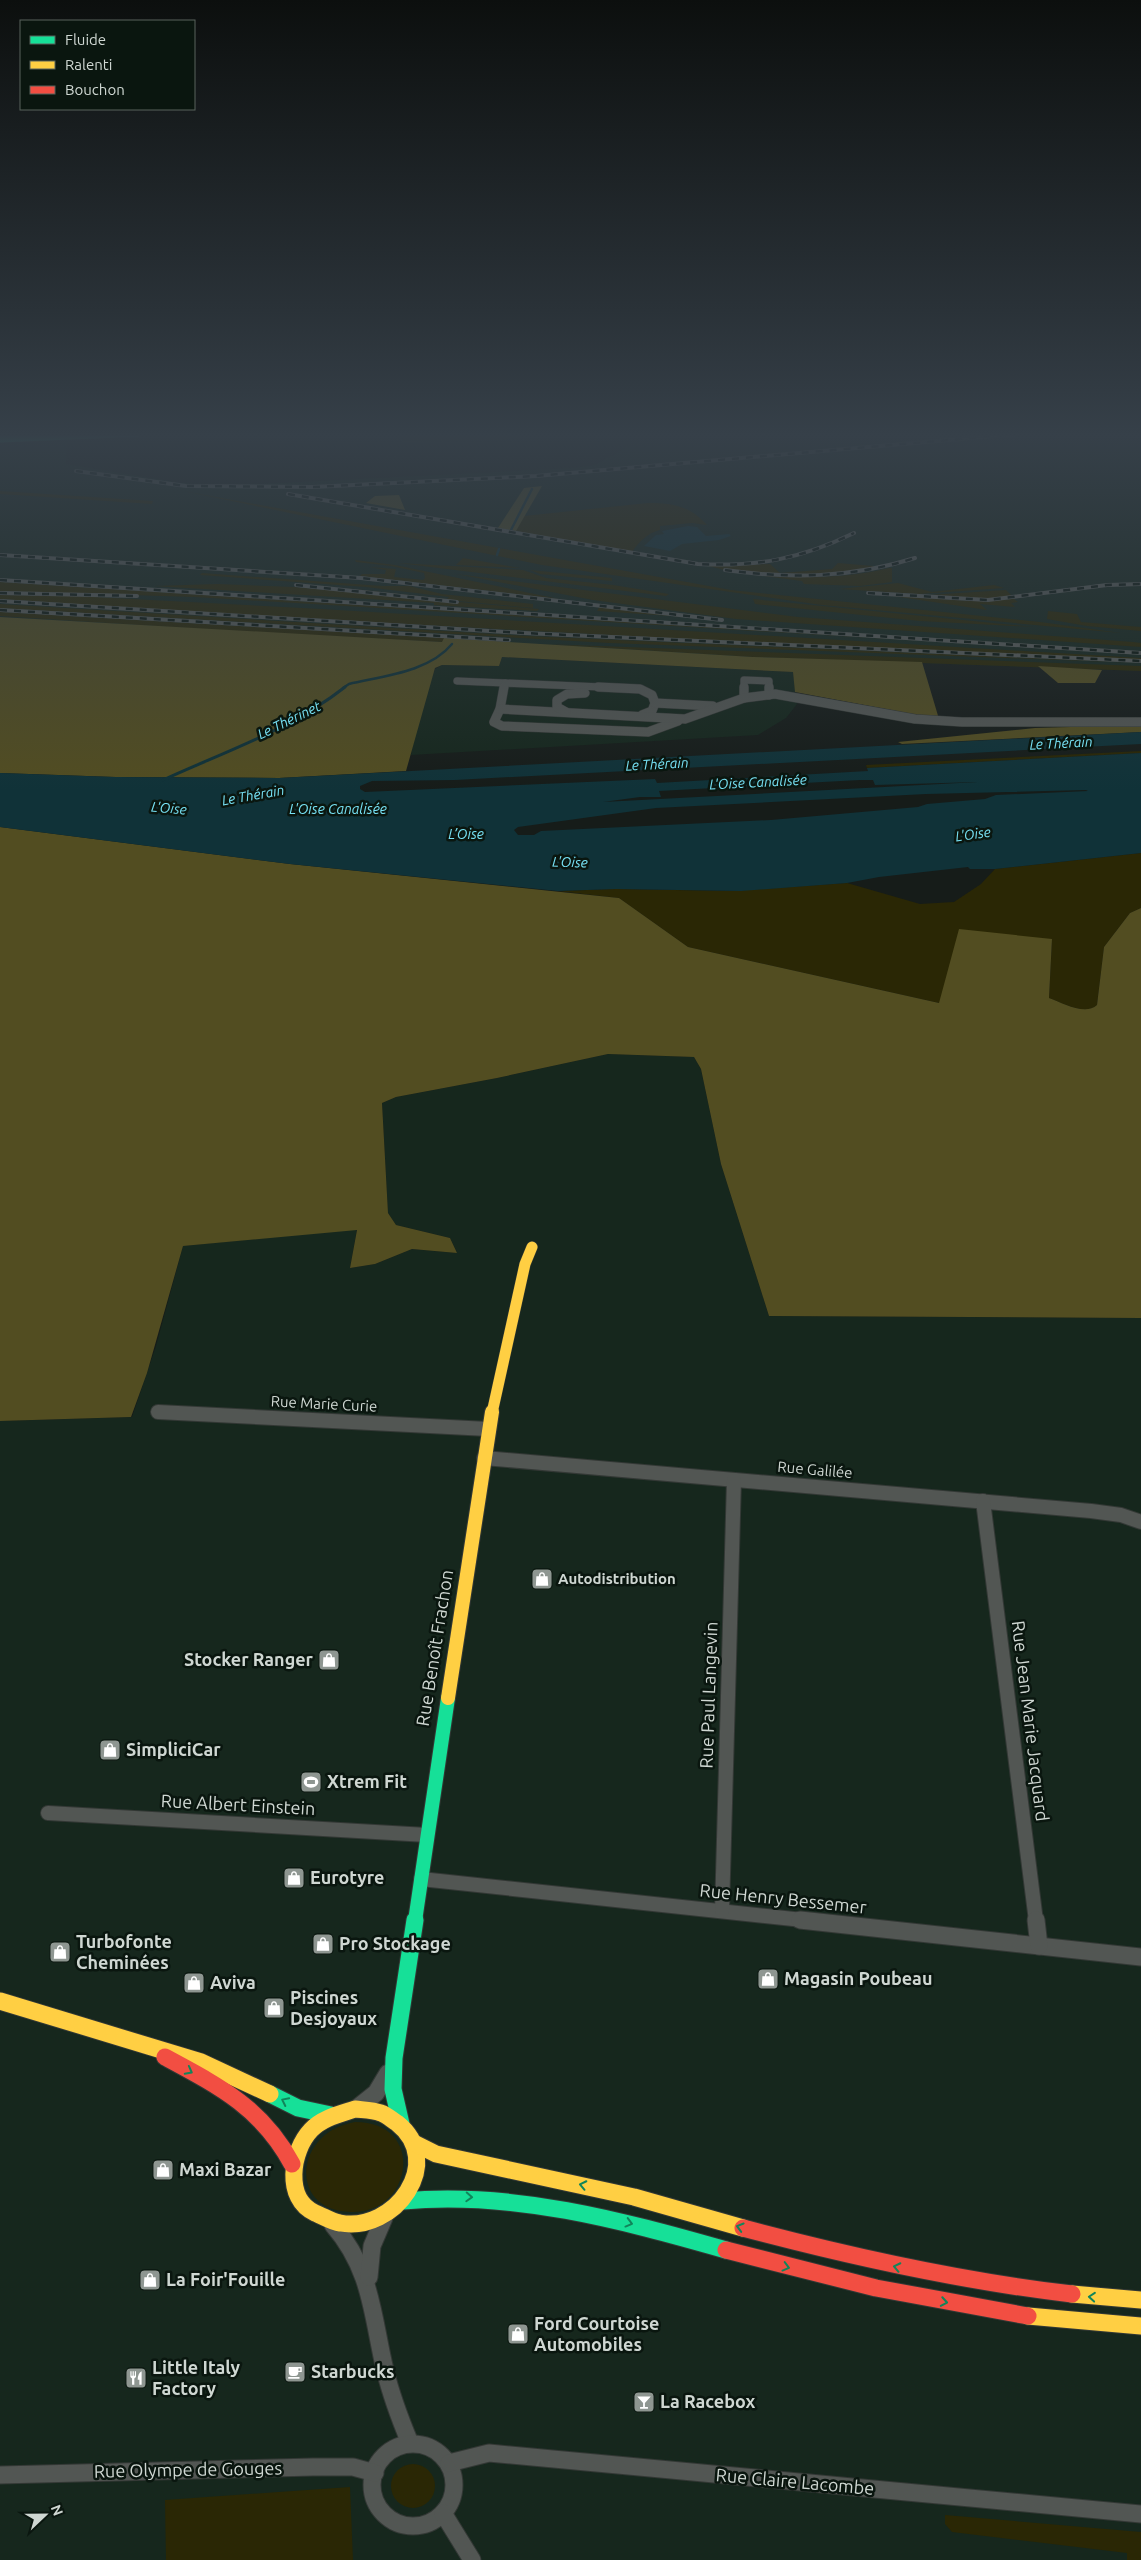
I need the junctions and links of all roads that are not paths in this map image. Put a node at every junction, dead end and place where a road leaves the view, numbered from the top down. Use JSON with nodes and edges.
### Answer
{"nodes":[{"id":1,"x":457,"y":681,"type":"dead end"},
{"id":2,"x":505,"y":682,"type":"junction"},
{"id":3,"x":769,"y":695,"type":"junction"},
{"id":4,"x":744,"y":698,"type":"junction"},
{"id":5,"x":654,"y":700,"type":"junction"},
{"id":6,"x":721,"y":706,"type":"junction"},
{"id":7,"x":500,"y":709,"type":"junction"},
{"id":8,"x":566,"y":712,"type":"junction"},
{"id":9,"x":636,"y":716,"type":"junction"},
{"id":10,"x":685,"y":719,"type":"junction"},
{"id":11,"x":1141,"y":722,"type":"edge"},
{"id":12,"x":532,"y":1247,"type":"dead end"},
{"id":13,"x":158,"y":1412,"type":"dead end"},
{"id":14,"x":488,"y":1429,"type":"junction"},
{"id":15,"x":484,"y":1458,"type":"junction"},
{"id":16,"x":734,"y":1480,"type":"junction"},
{"id":17,"x":983,"y":1501,"type":"junction"},
{"id":18,"x":1141,"y":1522,"type":"edge"},
{"id":19,"x":48,"y":1813,"type":"dead end"},
{"id":20,"x":427,"y":1835,"type":"junction"},
{"id":21,"x":421,"y":1879,"type":"junction"},
{"id":22,"x":722,"y":1911,"type":"junction"},
{"id":23,"x":1039,"y":1946,"type":"junction"},
{"id":24,"x":1141,"y":1957,"type":"edge"},
{"id":25,"x":0,"y":2001,"type":"edge"},
{"id":26,"x":146,"y":2047,"type":"junction"},
{"id":27,"x":394,"y":2058,"type":"junction"},
{"id":28,"x":355,"y":2110,"type":"junction"},
{"id":29,"x":331,"y":2115,"type":"junction"},
{"id":30,"x":400,"y":2124,"type":"junction"},
{"id":31,"x":414,"y":2143,"type":"junction"},
{"id":32,"x":292,"y":2164,"type":"junction"},
{"id":33,"x":403,"y":2201,"type":"junction"},
{"id":34,"x":386,"y":2215,"type":"junction"},
{"id":35,"x":329,"y":2221,"type":"junction"},
{"id":36,"x":369,"y":2284,"type":"junction"},
{"id":37,"x":1141,"y":2300,"type":"edge"},
{"id":38,"x":1141,"y":2326,"type":"edge"},
{"id":39,"x":410,"y":2443,"type":"junction"},
{"id":40,"x":449,"y":2463,"type":"junction"},
{"id":41,"x":375,"y":2473,"type":"junction"},
{"id":42,"x":0,"y":2475,"type":"edge"},
{"id":43,"x":443,"y":2513,"type":"junction"},
{"id":44,"x":1141,"y":2514,"type":"edge"},
{"id":45,"x":472,"y":2560,"type":"edge"}],
"edges":[{"from":1,"to":2,"type":"street"},
{"from":2,"to":5,"type":"street"},
{"from":2,"to":7,"type":"street"},
{"from":3,"to":4,"type":"street"},
{"from":3,"to":4,"type":"street"},
{"from":3,"to":11,"type":"street"},
{"from":4,"to":6,"type":"street"},
{"from":5,"to":6,"type":"street"},
{"from":5,"to":8,"type":"street"},
{"from":5,"to":9,"type":"street"},
{"from":6,"to":10,"type":"street"},
{"from":7,"to":8,"type":"street"},
{"from":7,"to":10,"type":"street"},
{"from":8,"to":9,"type":"street"},
{"from":9,"to":10,"type":"street"},
{"from":12,"to":14,"type":"street","name":"Rue Benoît Frachon"},
{"from":13,"to":14,"type":"street","name":"Rue Marie Curie"},
{"from":14,"to":15,"type":"street","name":"Rue Benoît Frachon"},
{"from":15,"to":16,"type":"street","name":"Rue Galilée"},
{"from":15,"to":20,"type":"street","name":"Rue Benoît Frachon"},
{"from":16,"to":17,"type":"street","name":"Rue Galilée"},
{"from":16,"to":22,"type":"street","name":"Rue Paul Langevin"},
{"from":17,"to":18,"type":"street","name":"Rue Galilée"},
{"from":17,"to":23,"type":"street","name":"Rue Jean Marie Jacquard"},
{"from":19,"to":20,"type":"street","name":"Rue Albert Einstein"},
{"from":20,"to":21,"type":"street","name":"Rue Benoît Frachon"},
{"from":21,"to":22,"type":"street","name":"Rue Henry Bessemer"},
{"from":21,"to":27,"type":"street","name":"Rue Benoît Frachon"},
{"from":22,"to":23,"type":"street","name":"Rue Henry Bessemer"},
{"from":23,"to":24,"type":"street","name":"Rue Henry Bessemer"},
{"from":25,"to":26,"type":"street"},
{"from":29,"to":26,"type":"street","one_way":true},
{"from":26,"to":32,"type":"street","one_way":true},
{"from":27,"to":28,"type":"street","name":"Rue Benoît Frachon"},
{"from":27,"to":30,"type":"street","name":"Rue Benoît Frachon"},
{"from":28,"to":29,"type":"street"},
{"from":28,"to":30,"type":"street"},
{"from":29,"to":32,"type":"street"},
{"from":30,"to":31,"type":"street"},
{"from":31,"to":33,"type":"street"},
{"from":37,"to":31,"type":"street","one_way":true},
{"from":32,"to":35,"type":"street"},
{"from":33,"to":34,"type":"street"},
{"from":33,"to":38,"type":"street","one_way":true},
{"from":34,"to":35,"type":"street"},
{"from":34,"to":36,"type":"street"},
{"from":35,"to":36,"type":"street"},
{"from":36,"to":39,"type":"street"},
{"from":39,"to":40,"type":"street"},
{"from":39,"to":41,"type":"street"},
{"from":40,"to":43,"type":"street"},
{"from":40,"to":44,"type":"street","name":"Rue Claire Lacombe"},
{"from":41,"to":42,"type":"street","name":"Rue Olympe de Gouges"},
{"from":41,"to":43,"type":"street"},
{"from":43,"to":45,"type":"street"}]}
